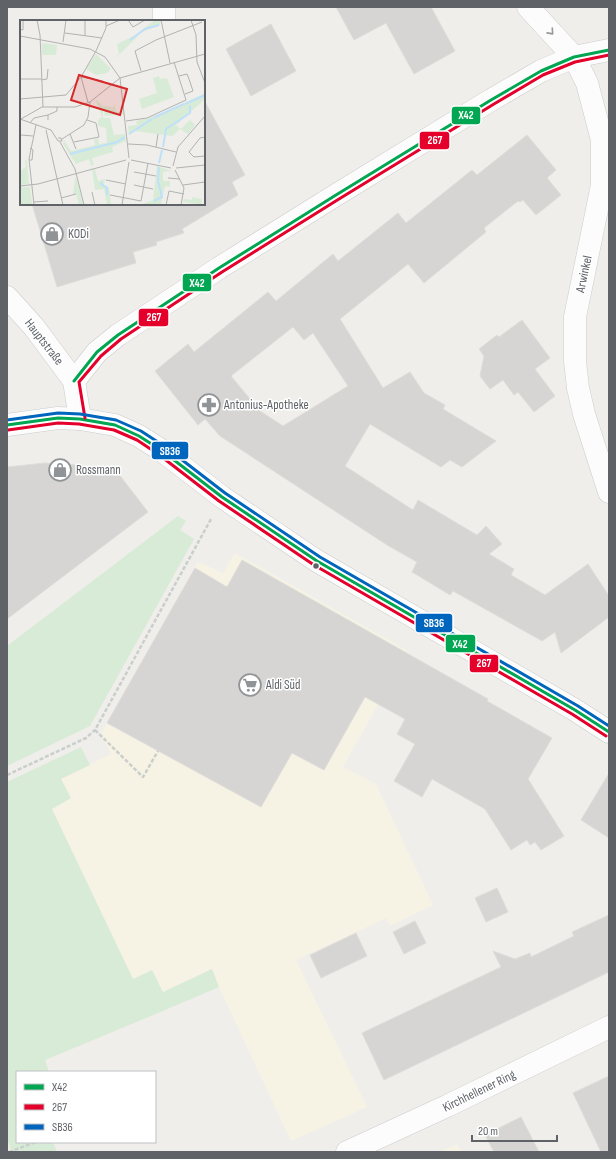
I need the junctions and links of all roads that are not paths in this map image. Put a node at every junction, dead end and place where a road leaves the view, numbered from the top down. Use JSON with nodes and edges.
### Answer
{"nodes":[{"id":1,"x":164,"y":7,"type":"edge"},
{"id":2,"x":528,"y":7,"type":"edge"},
{"id":3,"x":164,"y":20,"type":"edge"},
{"id":4,"x":609,"y":50,"type":"edge"},
{"id":5,"x":574,"y":57,"type":"junction"},
{"id":6,"x":7,"y":297,"type":"edge"},
{"id":7,"x":74,"y":381,"type":"junction"},
{"id":8,"x":80,"y":419,"type":"junction"},
{"id":9,"x":7,"y":425,"type":"edge"},
{"id":10,"x":609,"y":492,"type":"edge"},
{"id":11,"x":609,"y":732,"type":"edge"},
{"id":12,"x":609,"y":1027,"type":"edge"},
{"id":13,"x":347,"y":1152,"type":"edge"}],
"edges":[{"from":1,"to":3,"type":"street"},
{"from":2,"to":5,"type":"street","name":"Arwinkel","one_way":true},
{"from":4,"to":5,"type":"street"},
{"from":5,"to":7,"type":"street"},
{"from":5,"to":10,"type":"street","name":"Arwinkel"},
{"from":6,"to":7,"type":"street","name":"Hauptstraße"},
{"from":7,"to":8,"type":"street","name":"Hauptstraße"},
{"from":8,"to":9,"type":"street"},
{"from":8,"to":11,"type":"street"},
{"from":12,"to":13,"type":"street","name":"Kirchhellener Ring"}]}
